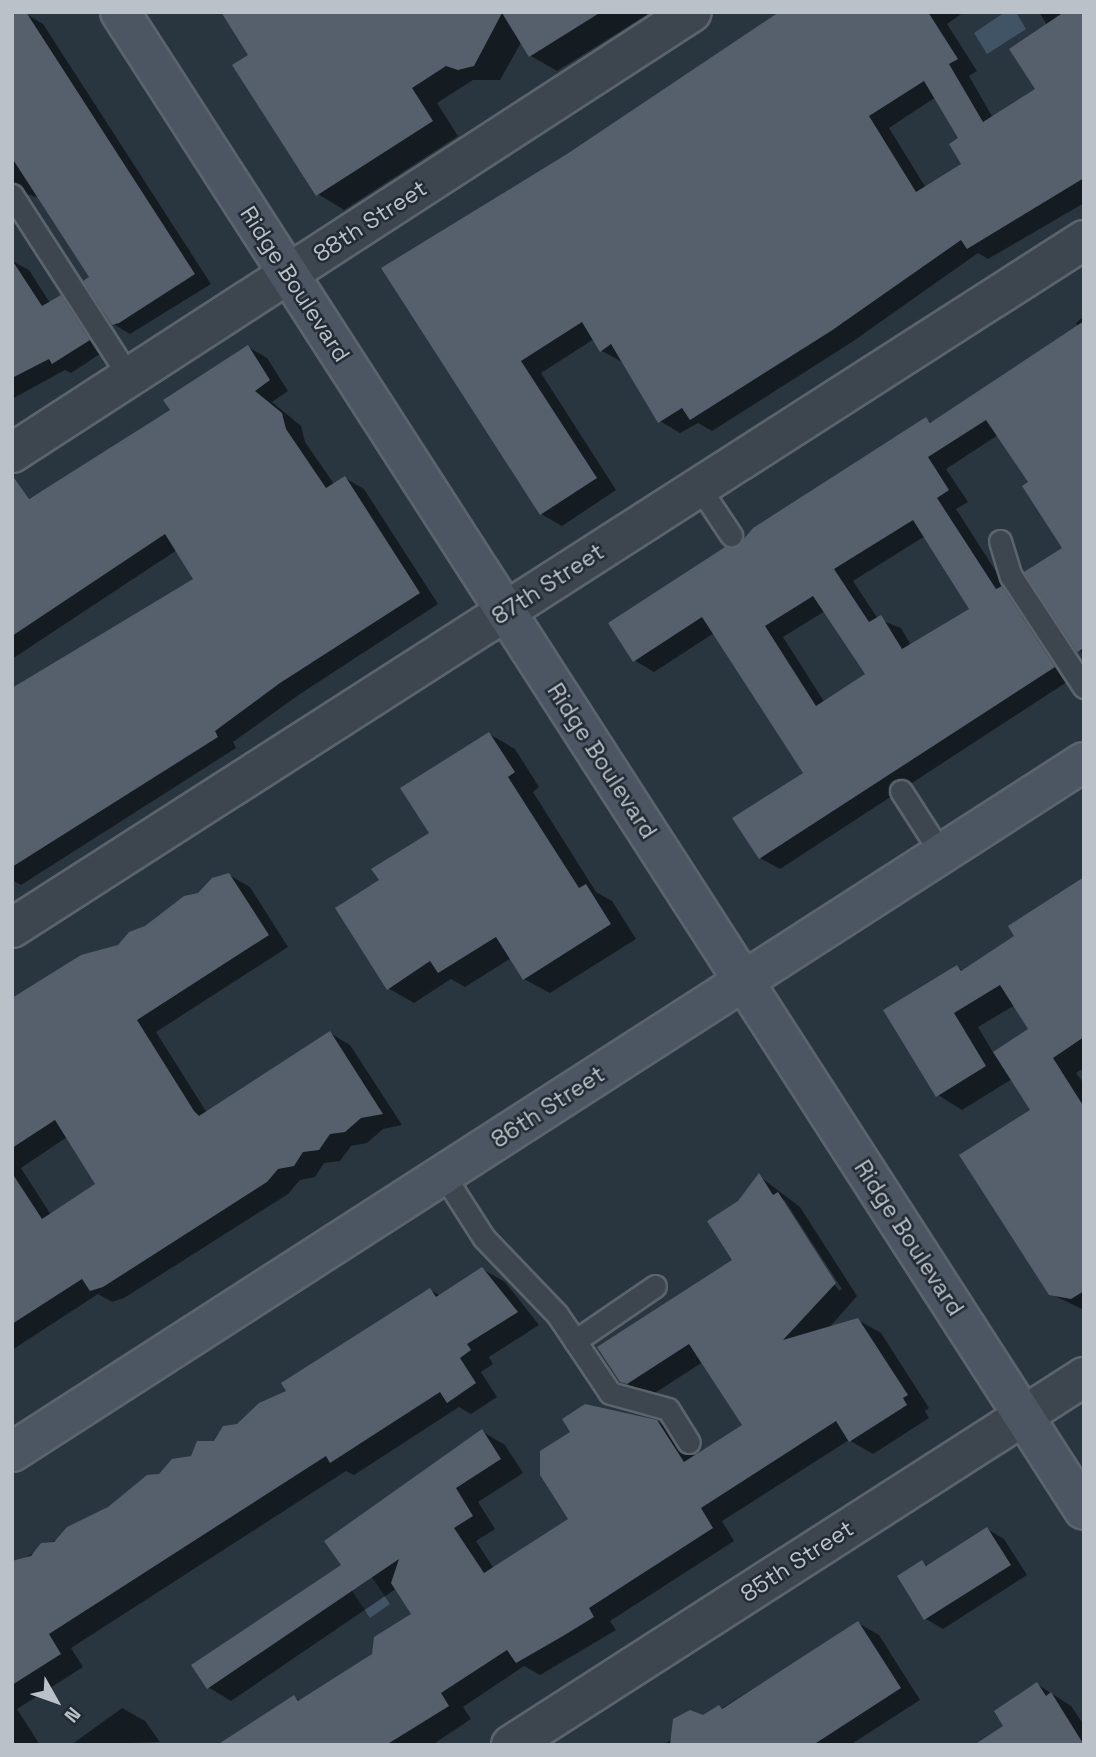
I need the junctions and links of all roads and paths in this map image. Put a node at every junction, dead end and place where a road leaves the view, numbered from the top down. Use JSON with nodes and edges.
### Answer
{"nodes":[{"id":1,"x":120,"y":12,"type":"edge"},
{"id":2,"x":692,"y":12,"type":"edge"},
{"id":3,"x":12,"y":195,"type":"edge"},
{"id":4,"x":1084,"y":240,"type":"edge"},
{"id":5,"x":289,"y":273,"type":"junction"},
{"id":6,"x":130,"y":378,"type":"junction"},
{"id":7,"x":12,"y":453,"type":"edge"},
{"id":8,"x":699,"y":487,"type":"junction"},
{"id":9,"x":731,"y":535,"type":"dead end"},
{"id":10,"x":1000,"y":541,"type":"dead end"},
{"id":11,"x":506,"y":611,"type":"junction"},
{"id":12,"x":1084,"y":687,"type":"edge"},
{"id":13,"x":1084,"y":762,"type":"edge"},
{"id":14,"x":901,"y":791,"type":"dead end"},
{"id":15,"x":941,"y":853,"type":"junction"},
{"id":16,"x":12,"y":928,"type":"edge"},
{"id":17,"x":743,"y":981,"type":"junction"},
{"id":18,"x":443,"y":1174,"type":"junction"},
{"id":19,"x":655,"y":1286,"type":"dead end"},
{"id":20,"x":575,"y":1341,"type":"junction"},
{"id":21,"x":1084,"y":1377,"type":"edge"},
{"id":22,"x":1024,"y":1416,"type":"junction"},
{"id":23,"x":689,"y":1441,"type":"dead end"},
{"id":24,"x":12,"y":1452,"type":"edge"},
{"id":25,"x":1084,"y":1510,"type":"edge"},
{"id":26,"x":510,"y":1745,"type":"edge"}],
"edges":[{"from":1,"to":5,"type":"street","name":"Ridge Boulevard"},
{"from":2,"to":5,"type":"street","name":"88th Street"},
{"from":3,"to":6,"type":"lane"},
{"from":4,"to":8,"type":"street","name":"87th Street"},
{"from":5,"to":6,"type":"street","name":"88th Street"},
{"from":5,"to":11,"type":"street","name":"Ridge Boulevard"},
{"from":6,"to":7,"type":"street","name":"88th Street"},
{"from":8,"to":9,"type":"lane"},
{"from":8,"to":11,"type":"street","name":"87th Street"},
{"from":10,"to":12,"type":"lane"},
{"from":11,"to":16,"type":"street","name":"87th Street"},
{"from":11,"to":17,"type":"street","name":"Ridge Boulevard"},
{"from":13,"to":15,"type":"street","name":"86th Street"},
{"from":14,"to":15,"type":"lane"},
{"from":15,"to":17,"type":"street","name":"86th Street"},
{"from":17,"to":18,"type":"street","name":"86th Street"},
{"from":17,"to":22,"type":"street","name":"Ridge Boulevard"},
{"from":18,"to":20,"type":"lane"},
{"from":18,"to":24,"type":"street","name":"86th Street"},
{"from":19,"to":20,"type":"lane"},
{"from":20,"to":23,"type":"lane"},
{"from":21,"to":22,"type":"street","name":"85th Street"},
{"from":22,"to":25,"type":"street","name":"Ridge Boulevard"},
{"from":22,"to":26,"type":"street","name":"85th Street"}]}
